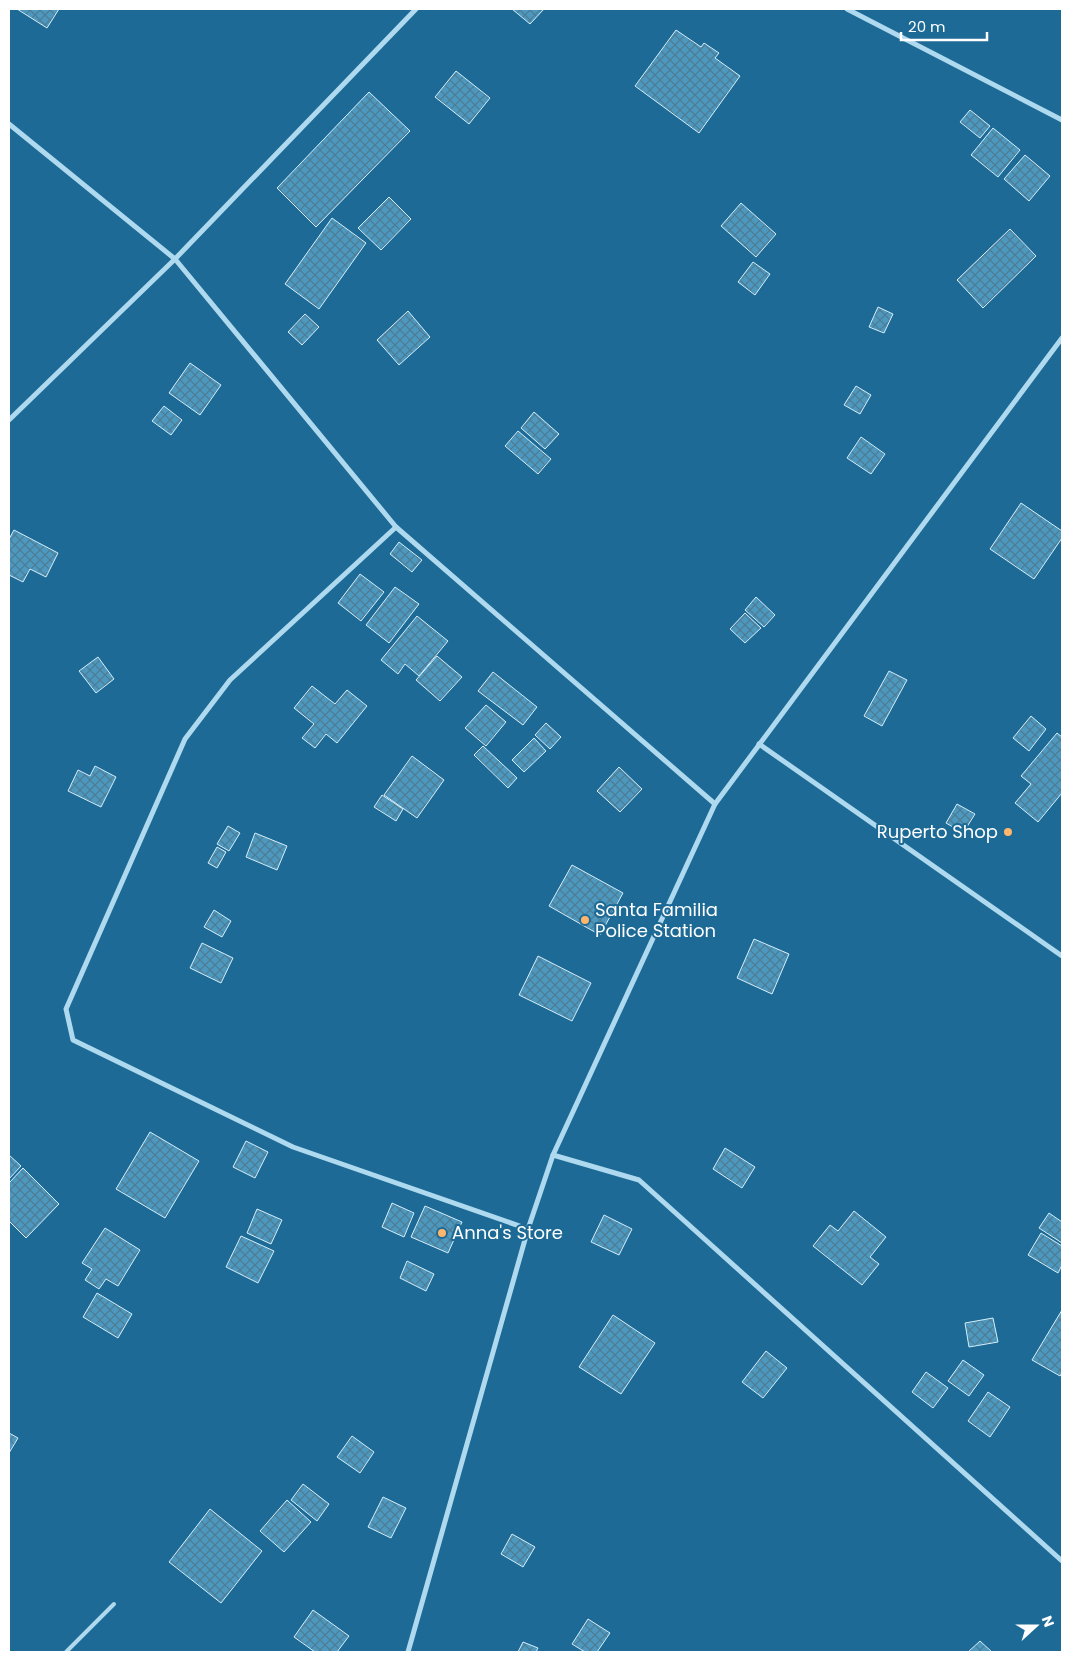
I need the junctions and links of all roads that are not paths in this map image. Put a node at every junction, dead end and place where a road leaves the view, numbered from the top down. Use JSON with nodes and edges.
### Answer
{"nodes":[{"id":1,"x":416,"y":9,"type":"edge"},
{"id":2,"x":846,"y":9,"type":"edge"},
{"id":3,"x":1062,"y":120,"type":"edge"},
{"id":4,"x":9,"y":124,"type":"edge"},
{"id":5,"x":175,"y":259,"type":"junction"},
{"id":6,"x":1062,"y":338,"type":"edge"},
{"id":7,"x":9,"y":420,"type":"edge"},
{"id":8,"x":396,"y":527,"type":"junction"},
{"id":9,"x":759,"y":744,"type":"junction"},
{"id":10,"x":715,"y":804,"type":"junction"},
{"id":11,"x":1062,"y":956,"type":"edge"},
{"id":12,"x":553,"y":1155,"type":"junction"},
{"id":13,"x":528,"y":1229,"type":"junction"},
{"id":14,"x":1062,"y":1562,"type":"edge"},
{"id":15,"x":114,"y":1604,"type":"dead end"},
{"id":16,"x":66,"y":1652,"type":"edge"},
{"id":17,"x":408,"y":1652,"type":"edge"}],
"edges":[{"from":1,"to":5,"type":"street"},
{"from":2,"to":3,"type":"street"},
{"from":4,"to":5,"type":"street"},
{"from":5,"to":7,"type":"street"},
{"from":5,"to":8,"type":"street"},
{"from":6,"to":9,"type":"street"},
{"from":8,"to":10,"type":"street"},
{"from":8,"to":13,"type":"street"},
{"from":9,"to":10,"type":"street"},
{"from":9,"to":11,"type":"street"},
{"from":10,"to":12,"type":"street"},
{"from":12,"to":13,"type":"street"},
{"from":12,"to":14,"type":"street"},
{"from":13,"to":17,"type":"street"},
{"from":15,"to":16,"type":"lane"}]}
